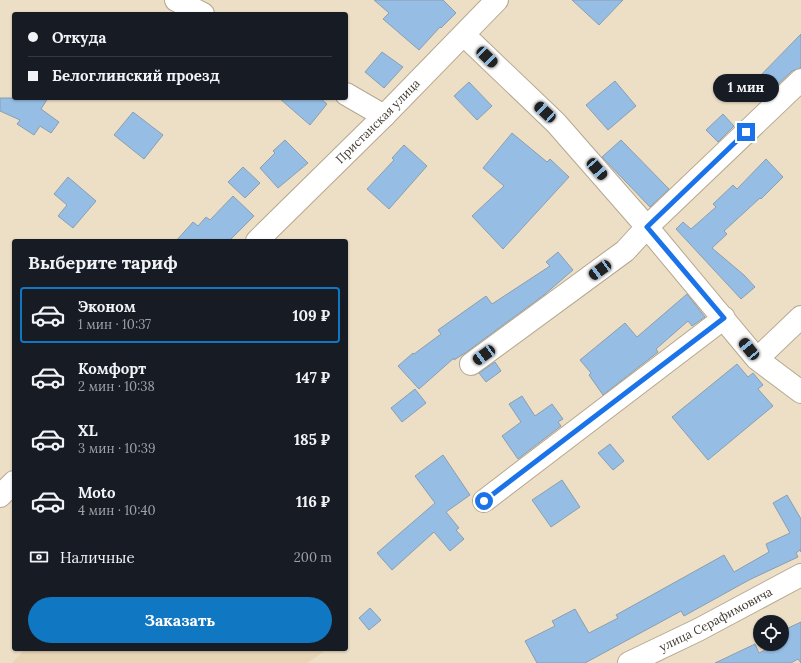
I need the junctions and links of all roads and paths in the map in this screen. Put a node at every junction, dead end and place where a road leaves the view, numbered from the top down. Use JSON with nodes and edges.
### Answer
{"nodes":[{"id":1,"x":176,"y":0,"type":"edge"},
{"id":2,"x":496,"y":0,"type":"edge"},
{"id":3,"x":199,"y":12,"type":"edge"},
{"id":4,"x":464,"y":35,"type":"junction"},
{"id":5,"x":801,"y":80,"type":"edge"},
{"id":6,"x":348,"y":95,"type":"edge"},
{"id":7,"x":384,"y":116,"type":"junction"},
{"id":8,"x":647,"y":227,"type":"junction"},
{"id":9,"x":259,"y":239,"type":"edge"},
{"id":10,"x":801,"y":316,"type":"edge"},
{"id":11,"x":724,"y":318,"type":"junction"},
{"id":12,"x":757,"y":359,"type":"junction"},
{"id":13,"x":471,"y":364,"type":"dead end"},
{"id":14,"x":801,"y":392,"type":"edge"},
{"id":15,"x":12,"y":484,"type":"edge"},
{"id":16,"x":0,"y":496,"type":"edge"},
{"id":17,"x":484,"y":501,"type":"dead end"},
{"id":18,"x":801,"y":575,"type":"edge"},
{"id":19,"x":629,"y":663,"type":"edge"}],
"edges":[{"from":1,"to":3,"type":"street"},
{"from":2,"to":4,"type":"street","name":"Пристанская улица"},
{"from":4,"to":7,"type":"street","name":"Пристанская улица"},
{"from":4,"to":8,"type":"street"},
{"from":5,"to":8,"type":"street"},
{"from":6,"to":7,"type":"street"},
{"from":7,"to":9,"type":"street","name":"Пристанская улица"},
{"from":8,"to":11,"type":"street"},
{"from":8,"to":13,"type":"street"},
{"from":10,"to":12,"type":"street"},
{"from":11,"to":12,"type":"street"},
{"from":11,"to":17,"type":"street"},
{"from":12,"to":14,"type":"street"},
{"from":15,"to":16,"type":"street"},
{"from":18,"to":19,"type":"street","name":"улица Серафимовича"}]}
